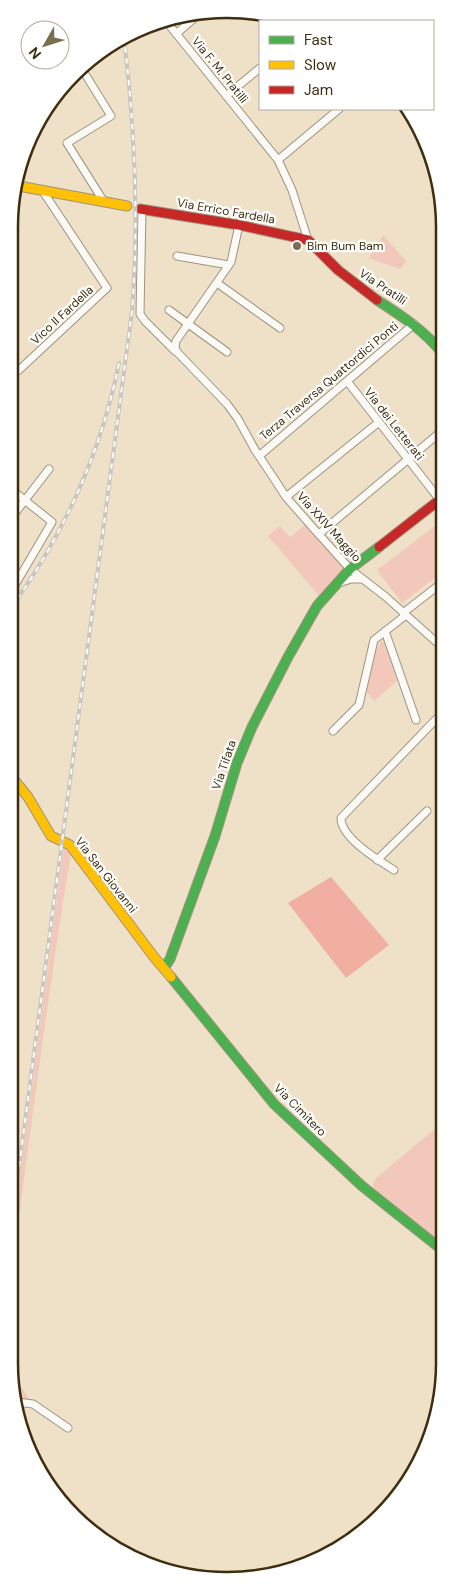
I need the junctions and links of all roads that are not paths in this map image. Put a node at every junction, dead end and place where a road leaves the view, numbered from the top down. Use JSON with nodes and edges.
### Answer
{"nodes":[{"id":1,"x":191,"y":21,"type":"edge"},
{"id":2,"x":170,"y":26,"type":"edge"},
{"id":3,"x":176,"y":34,"type":"junction"},
{"id":4,"x":259,"y":69,"type":"edge"},
{"id":5,"x":85,"y":73,"type":"edge"},
{"id":6,"x":226,"y":96,"type":"junction"},
{"id":7,"x":338,"y":110,"type":"edge"},
{"id":8,"x":278,"y":160,"type":"junction"},
{"id":9,"x":22,"y":187,"type":"edge"},
{"id":10,"x":42,"y":190,"type":"junction"},
{"id":11,"x":104,"y":202,"type":"junction"},
{"id":12,"x":127,"y":206,"type":"dead end"},
{"id":13,"x":141,"y":209,"type":"joint"},
{"id":14,"x":239,"y":224,"type":"junction"},
{"id":15,"x":308,"y":240,"type":"junction"},
{"id":16,"x":177,"y":256,"type":"dead end"},
{"id":17,"x":214,"y":262,"type":"junction"},
{"id":18,"x":229,"y":265,"type":"junction"},
{"id":19,"x":218,"y":281,"type":"junction"},
{"id":20,"x":169,"y":310,"type":"dead end"},
{"id":21,"x":187,"y":324,"type":"junction"},
{"id":22,"x":414,"y":324,"type":"junction"},
{"id":23,"x":280,"y":328,"type":"dead end"},
{"id":24,"x":436,"y":345,"type":"edge"},
{"id":25,"x":227,"y":352,"type":"dead end"},
{"id":26,"x":178,"y":353,"type":"junction"},
{"id":27,"x":18,"y":369,"type":"edge"},
{"id":28,"x":347,"y":381,"type":"junction"},
{"id":29,"x":379,"y":422,"type":"junction"},
{"id":30,"x":436,"y":436,"type":"edge"},
{"id":31,"x":257,"y":453,"type":"junction"},
{"id":32,"x":408,"y":459,"type":"junction"},
{"id":33,"x":49,"y":469,"type":"dead end"},
{"id":34,"x":436,"y":493,"type":"edge"},
{"id":35,"x":18,"y":495,"type":"edge"},
{"id":36,"x":286,"y":496,"type":"junction"},
{"id":37,"x":25,"y":500,"type":"junction"},
{"id":38,"x":436,"y":504,"type":"edge"},
{"id":39,"x":18,"y":509,"type":"edge"},
{"id":40,"x":319,"y":534,"type":"junction"},
{"id":41,"x":350,"y":568,"type":"junction"},
{"id":42,"x":364,"y":579,"type":"junction"},
{"id":43,"x":18,"y":580,"type":"edge"},
{"id":44,"x":336,"y":584,"type":"junction"},
{"id":45,"x":436,"y":588,"type":"edge"},
{"id":46,"x":404,"y":614,"type":"junction"},
{"id":47,"x":386,"y":631,"type":"junction"},
{"id":48,"x":436,"y":643,"type":"edge"},
{"id":49,"x":436,"y":719,"type":"edge"},
{"id":50,"x":416,"y":720,"type":"dead end"},
{"id":51,"x":333,"y":731,"type":"dead end"},
{"id":52,"x":18,"y":785,"type":"edge"},
{"id":53,"x":427,"y":811,"type":"dead end"},
{"id":54,"x":377,"y":860,"type":"junction"},
{"id":55,"x":394,"y":870,"type":"dead end"},
{"id":56,"x":164,"y":968,"type":"junction"},
{"id":57,"x":436,"y":1245,"type":"edge"},
{"id":58,"x":22,"y":1403,"type":"edge"},
{"id":59,"x":68,"y":1428,"type":"dead end"}],
"edges":[{"from":1,"to":3,"type":"street"},
{"from":2,"to":3,"type":"street","name":"Via F. M. Pratilli"},
{"from":3,"to":6,"type":"street","name":"Via F. M. Pratilli"},
{"from":4,"to":6,"type":"street"},
{"from":5,"to":11,"type":"street"},
{"from":6,"to":8,"type":"street","name":"Via F. M. Pratilli"},
{"from":7,"to":8,"type":"street"},
{"from":8,"to":15,"type":"street","name":"Via F. M. Pratilli"},
{"from":9,"to":10,"type":"street"},
{"from":10,"to":11,"type":"street"},
{"from":10,"to":27,"type":"street","name":"Vico II Fardella"},
{"from":11,"to":12,"type":"street"},
{"from":13,"to":14,"type":"street","name":"Via Errico Fardella"},
{"from":13,"to":26,"type":"street"},
{"from":14,"to":15,"type":"street","name":"Via Errico Fardella"},
{"from":14,"to":18,"type":"street"},
{"from":15,"to":22,"type":"street","name":"Via Pratilli"},
{"from":16,"to":17,"type":"street"},
{"from":17,"to":18,"type":"street"},
{"from":17,"to":19,"type":"street"},
{"from":18,"to":19,"type":"street"},
{"from":19,"to":21,"type":"street"},
{"from":19,"to":23,"type":"street"},
{"from":20,"to":21,"type":"street"},
{"from":21,"to":25,"type":"street"},
{"from":21,"to":26,"type":"street"},
{"from":22,"to":24,"type":"street","name":"Via Pratilli"},
{"from":22,"to":28,"type":"street","name":"Terza Traversa Quattordici Ponti"},
{"from":26,"to":31,"type":"street","name":"Via XXIV Maggio"},
{"from":28,"to":29,"type":"street","name":"Via dei Letterati"},
{"from":28,"to":31,"type":"street","name":"Terza Traversa Quattordici Ponti"},
{"from":29,"to":32,"type":"street","name":"Via dei Letterati"},
{"from":29,"to":36,"type":"street"},
{"from":30,"to":32,"type":"street"},
{"from":31,"to":36,"type":"street","name":"Via XXIV Maggio"},
{"from":32,"to":34,"type":"street","name":"Via dei Letterati"},
{"from":32,"to":40,"type":"street"},
{"from":33,"to":37,"type":"street"},
{"from":35,"to":37,"type":"street"},
{"from":36,"to":40,"type":"street","name":"Via XXIV Maggio"},
{"from":37,"to":39,"type":"street"},
{"from":37,"to":43,"type":"street"},
{"from":38,"to":41,"type":"street","name":"Via Tifata"},
{"from":40,"to":41,"type":"street","name":"Via XXIV Maggio"},
{"from":41,"to":42,"type":"street","name":"Via XXIV Maggio"},
{"from":41,"to":44,"type":"street","name":"Via Tifata"},
{"from":42,"to":44,"type":"street"},
{"from":42,"to":46,"type":"street","name":"Via XXIV Maggio"},
{"from":44,"to":56,"type":"street","name":"Via Tifata"},
{"from":45,"to":46,"type":"street"},
{"from":46,"to":47,"type":"street"},
{"from":46,"to":48,"type":"street","name":"Via XXIV Maggio"},
{"from":47,"to":50,"type":"street"},
{"from":47,"to":51,"type":"street"},
{"from":49,"to":54,"type":"street"},
{"from":52,"to":56,"type":"street","name":"Via San Giovanni"},
{"from":53,"to":54,"type":"street"},
{"from":54,"to":55,"type":"street"},
{"from":56,"to":57,"type":"street","name":"Via Cimitero"},
{"from":58,"to":59,"type":"street"}]}
